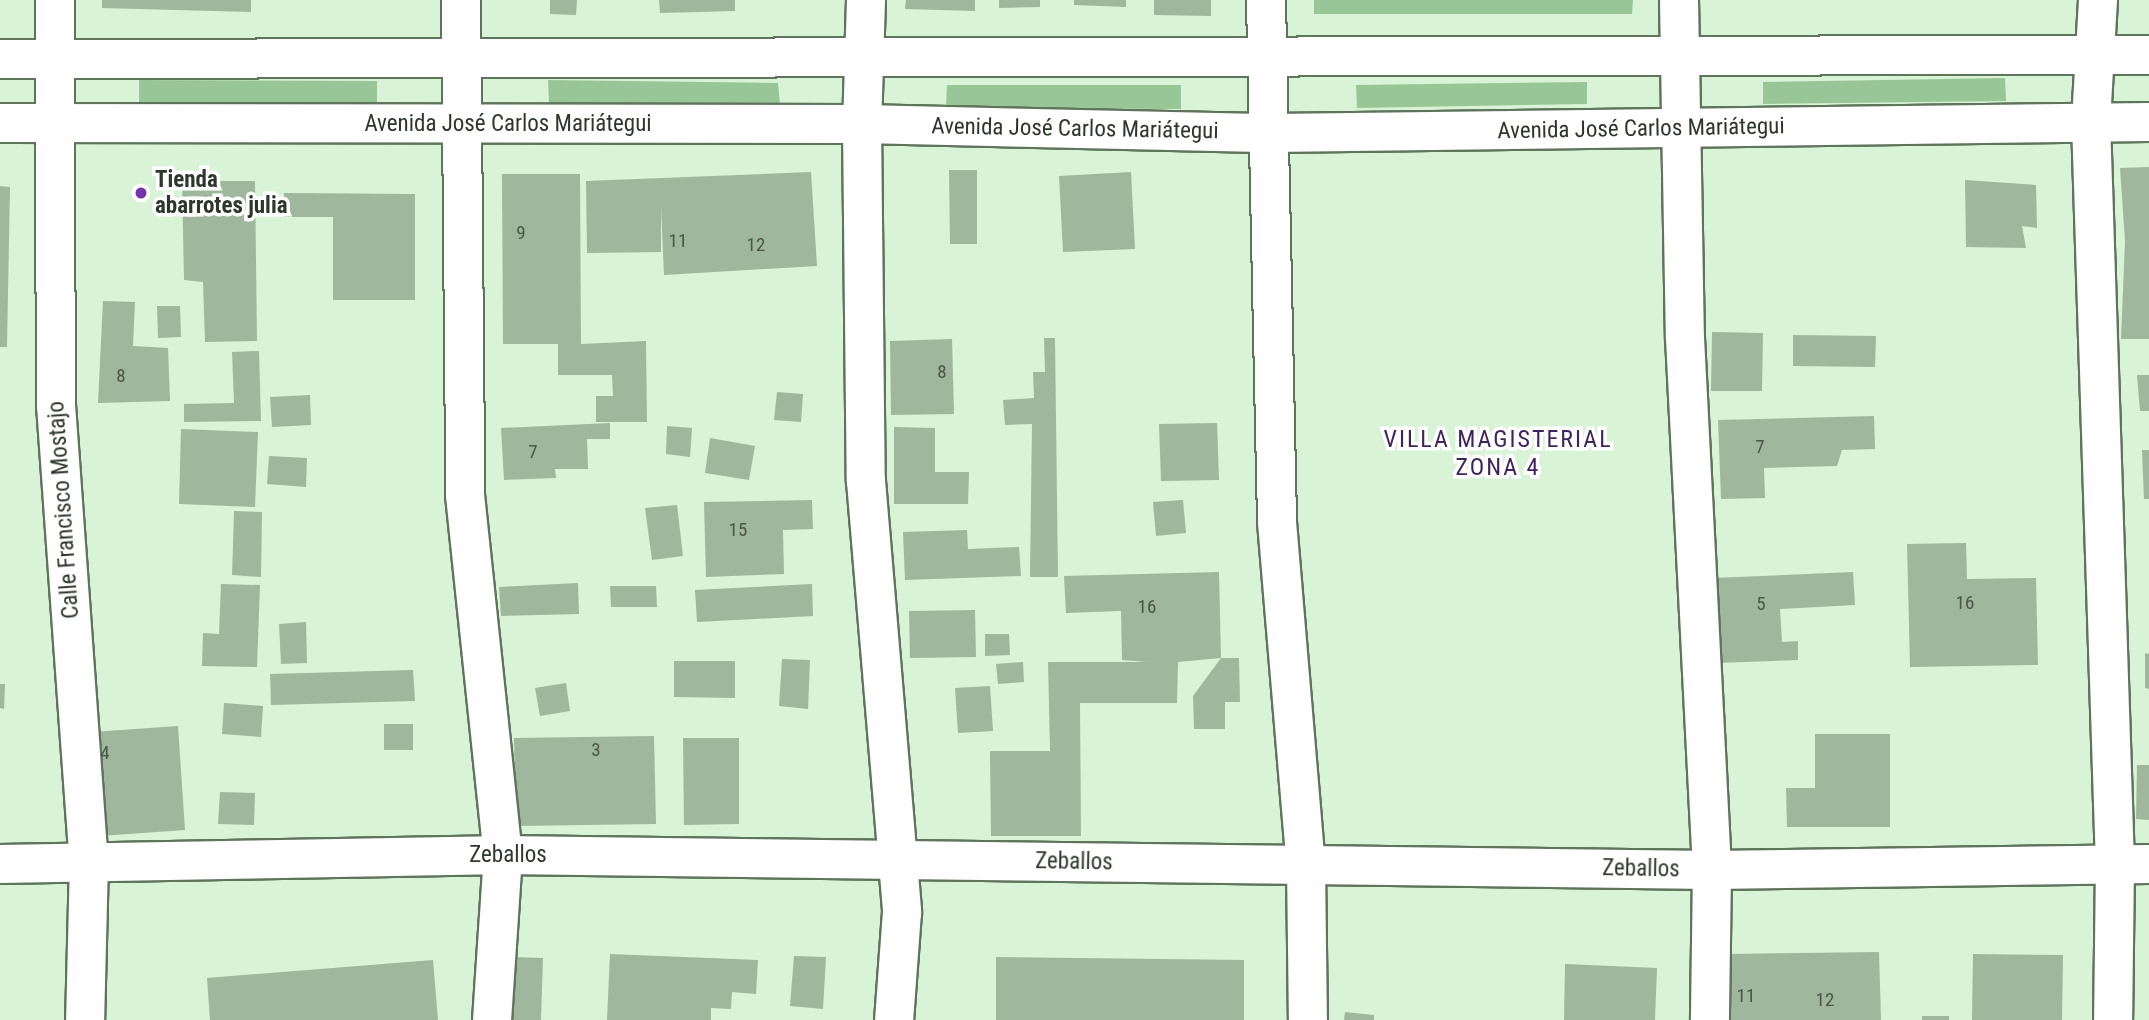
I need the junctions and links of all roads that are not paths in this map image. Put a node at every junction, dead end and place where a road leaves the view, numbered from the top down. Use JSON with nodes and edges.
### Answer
{"nodes":[{"id":1,"x":55,"y":0,"type":"edge"},
{"id":2,"x":461,"y":0,"type":"edge"},
{"id":3,"x":866,"y":0,"type":"edge"},
{"id":4,"x":1266,"y":0,"type":"edge"},
{"id":5,"x":1679,"y":0,"type":"edge"},
{"id":6,"x":2098,"y":0,"type":"edge"},
{"id":7,"x":2099,"y":54,"type":"junction"},
{"id":8,"x":461,"y":55,"type":"junction"},
{"id":9,"x":2149,"y":55,"type":"edge"},
{"id":10,"x":1264,"y":57,"type":"junction"},
{"id":11,"x":1678,"y":57,"type":"junction"},
{"id":12,"x":0,"y":59,"type":"edge"},
{"id":13,"x":55,"y":59,"type":"junction"},
{"id":14,"x":865,"y":59,"type":"junction"},
{"id":15,"x":2091,"y":122,"type":"junction"},
{"id":16,"x":2149,"y":122,"type":"edge"},
{"id":17,"x":0,"y":123,"type":"edge"},
{"id":18,"x":54,"y":123,"type":"junction"},
{"id":19,"x":458,"y":124,"type":"junction"},
{"id":20,"x":862,"y":124,"type":"junction"},
{"id":21,"x":1684,"y":128,"type":"junction"},
{"id":22,"x":1272,"y":133,"type":"junction"},
{"id":23,"x":503,"y":855,"type":"junction"},
{"id":24,"x":899,"y":860,"type":"junction"},
{"id":25,"x":89,"y":861,"type":"junction"},
{"id":26,"x":0,"y":863,"type":"edge"},
{"id":27,"x":1306,"y":864,"type":"junction"},
{"id":28,"x":2132,"y":864,"type":"edge"},
{"id":29,"x":1712,"y":870,"type":"junction"},
{"id":30,"x":85,"y":1020,"type":"edge"},
{"id":31,"x":492,"y":1020,"type":"edge"},
{"id":32,"x":894,"y":1020,"type":"edge"},
{"id":33,"x":1308,"y":1020,"type":"edge"},
{"id":34,"x":1710,"y":1020,"type":"edge"},
{"id":35,"x":2113,"y":1020,"type":"edge"}],
"edges":[{"from":1,"to":13,"type":"street","name":"Calle Francisco Mostajo"},
{"from":2,"to":8,"type":"street"},
{"from":3,"to":14,"type":"street"},
{"from":4,"to":10,"type":"street"},
{"from":5,"to":11,"type":"street"},
{"from":6,"to":7,"type":"street"},
{"from":7,"to":9,"type":"street"},
{"from":7,"to":11,"type":"street"},
{"from":7,"to":15,"type":"street"},
{"from":8,"to":13,"type":"street"},
{"from":8,"to":14,"type":"street"},
{"from":8,"to":19,"type":"street"},
{"from":10,"to":11,"type":"street"},
{"from":10,"to":14,"type":"street"},
{"from":10,"to":22,"type":"street"},
{"from":11,"to":21,"type":"street"},
{"from":12,"to":13,"type":"street"},
{"from":13,"to":18,"type":"street","name":"Calle Francisco Mostajo"},
{"from":14,"to":20,"type":"street"},
{"from":15,"to":16,"type":"street","name":"Avenida José Carlos Mariátegui"},
{"from":15,"to":21,"type":"street","name":"Avenida José Carlos Mariátegui"},
{"from":15,"to":28,"type":"street"},
{"from":17,"to":18,"type":"street","name":"Avenida José Carlos Mariátegui"},
{"from":18,"to":19,"type":"street","name":"Avenida José Carlos Mariátegui"},
{"from":18,"to":25,"type":"street","name":"Calle Francisco Mostajo"},
{"from":19,"to":20,"type":"street","name":"Avenida José Carlos Mariátegui"},
{"from":19,"to":23,"type":"street"},
{"from":20,"to":22,"type":"street","name":"Avenida José Carlos Mariátegui"},
{"from":20,"to":24,"type":"street"},
{"from":21,"to":22,"type":"street","name":"Avenida José Carlos Mariátegui"},
{"from":21,"to":29,"type":"street"},
{"from":22,"to":27,"type":"street"},
{"from":23,"to":24,"type":"street","name":"Zeballos"},
{"from":23,"to":25,"type":"street","name":"Zeballos"},
{"from":23,"to":31,"type":"street"},
{"from":24,"to":27,"type":"street","name":"Zeballos"},
{"from":24,"to":32,"type":"street"},
{"from":25,"to":26,"type":"street","name":"Zeballos"},
{"from":25,"to":30,"type":"street","name":"Calle Francisco Mostajo"},
{"from":27,"to":29,"type":"street","name":"Zeballos"},
{"from":27,"to":33,"type":"street"},
{"from":28,"to":29,"type":"street","name":"Zeballos"},
{"from":28,"to":35,"type":"street"},
{"from":29,"to":34,"type":"street"}]}
